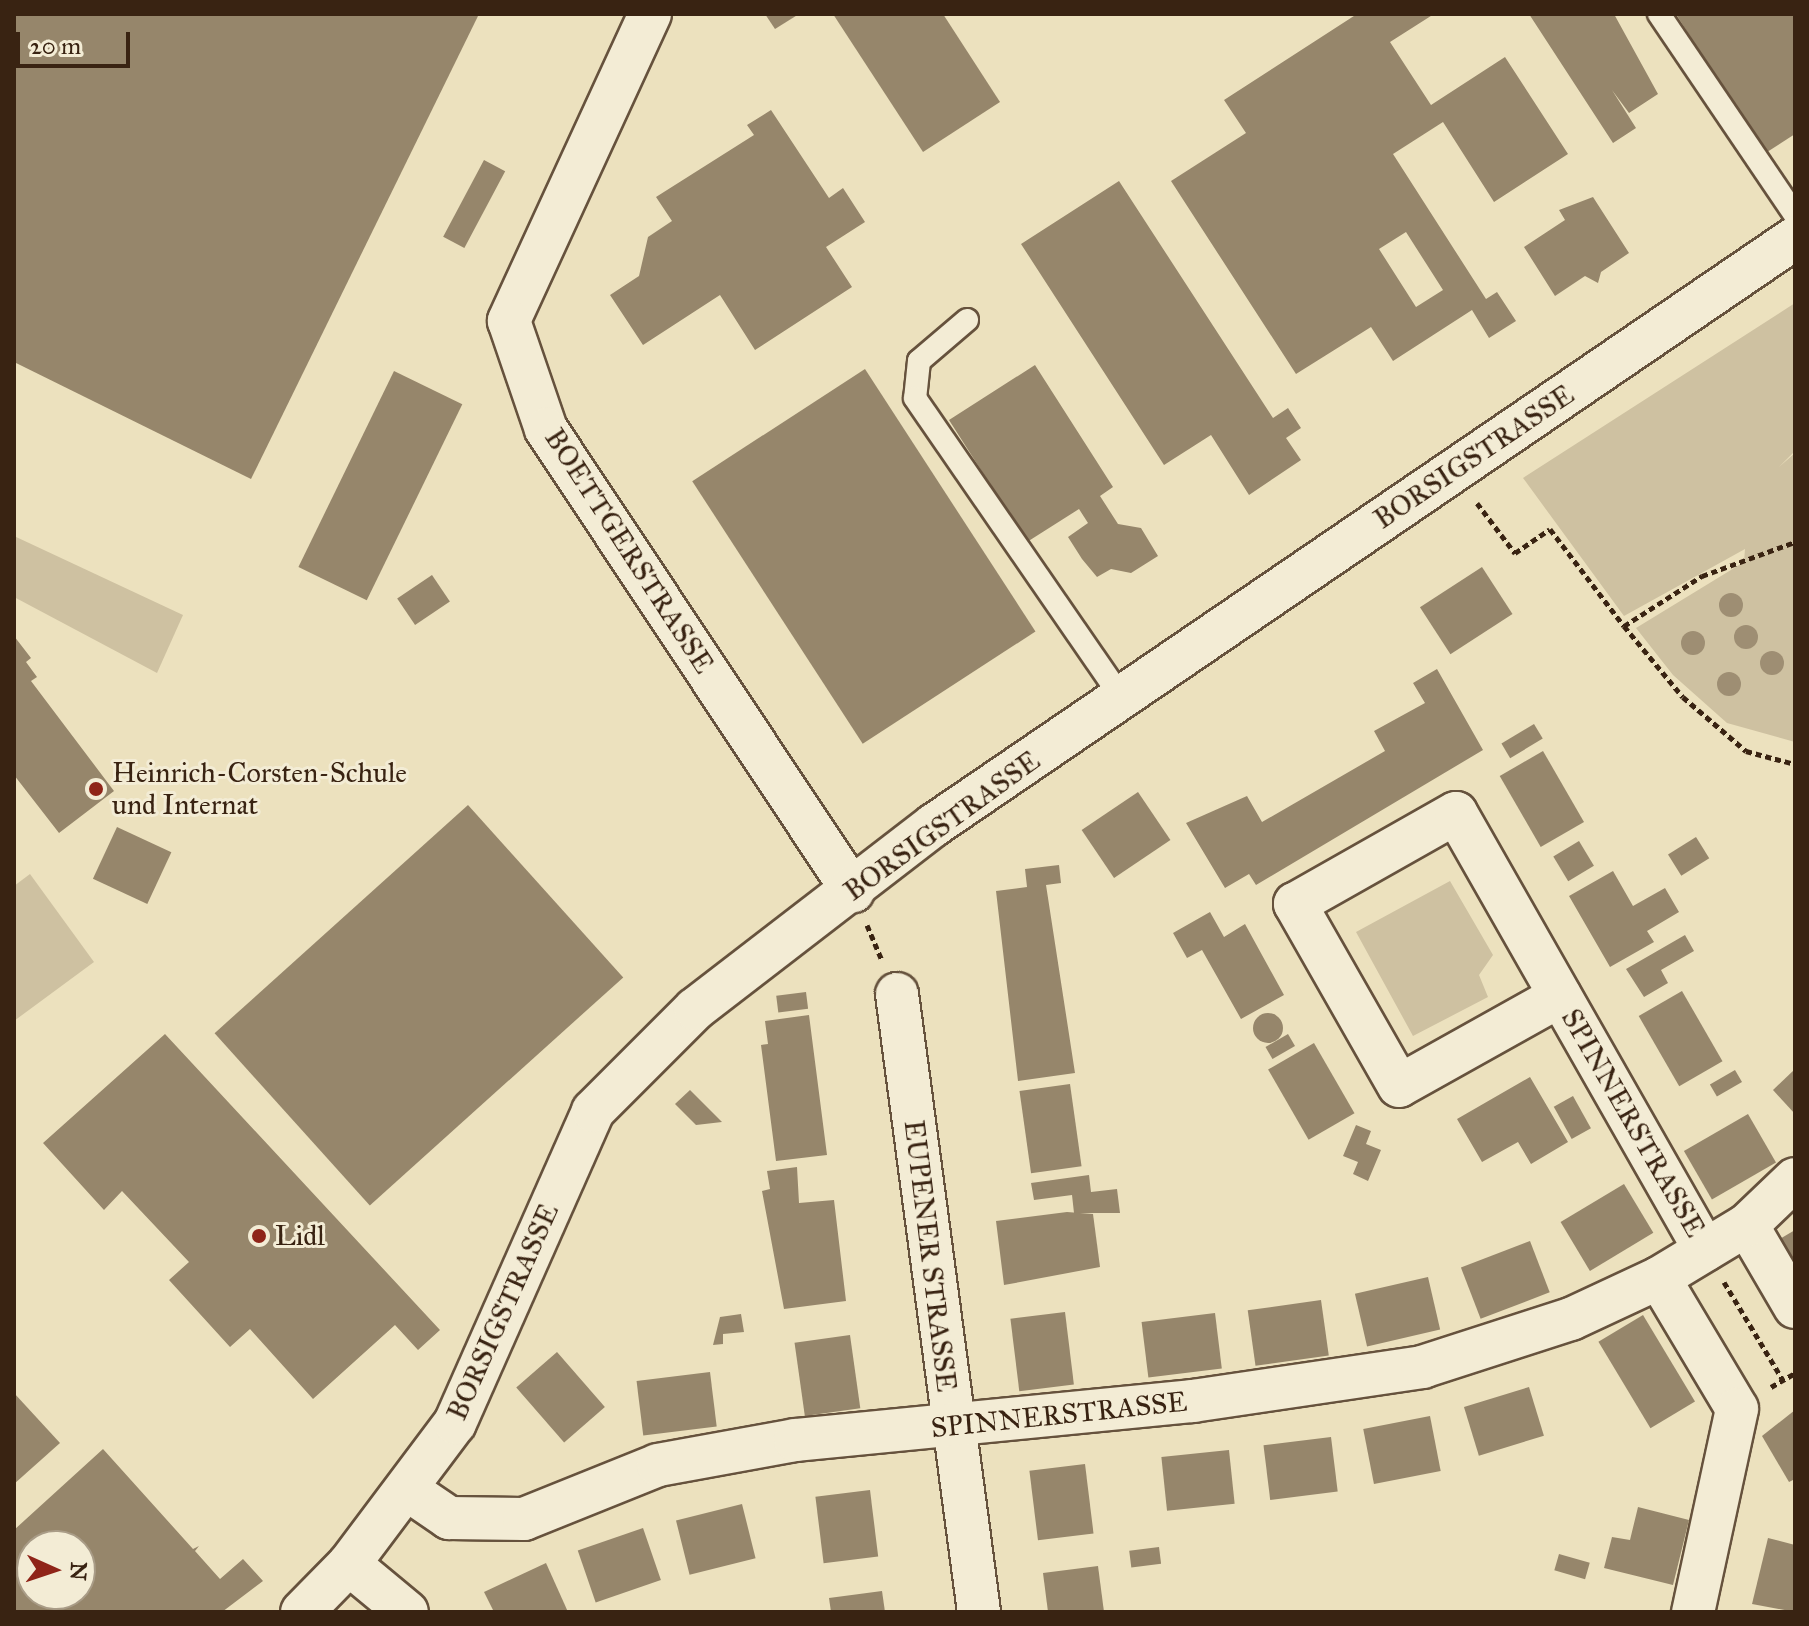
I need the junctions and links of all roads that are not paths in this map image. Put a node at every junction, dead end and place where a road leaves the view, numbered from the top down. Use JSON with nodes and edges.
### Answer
{"nodes":[{"id":1,"x":650,"y":14,"type":"edge"},
{"id":2,"x":1659,"y":14,"type":"edge"},
{"id":3,"x":1795,"y":215,"type":"edge"},
{"id":4,"x":1795,"y":238,"type":"edge"},
{"id":5,"x":967,"y":320,"type":"dead end"},
{"id":6,"x":1122,"y":698,"type":"junction"},
{"id":7,"x":853,"y":891,"type":"junction"},
{"id":8,"x":897,"y":994,"type":"road end"},
{"id":9,"x":1560,"y":996,"type":"junction"},
{"id":10,"x":1795,"y":1179,"type":"edge"},
{"id":11,"x":1747,"y":1225,"type":"junction"},
{"id":12,"x":1705,"y":1250,"type":"junction"},
{"id":13,"x":1659,"y":1278,"type":"junction"},
{"id":14,"x":1795,"y":1307,"type":"edge"},
{"id":15,"x":952,"y":1428,"type":"junction"},
{"id":16,"x":408,"y":1490,"type":"junction"},
{"id":17,"x":349,"y":1564,"type":"junction"},
{"id":18,"x":302,"y":1612,"type":"edge"},
{"id":19,"x":407,"y":1612,"type":"edge"},
{"id":20,"x":979,"y":1612,"type":"edge"},
{"id":21,"x":1693,"y":1612,"type":"edge"}],
"edges":[{"from":1,"to":7,"type":"street","name":"BOETTGERSTRASSE"},
{"from":2,"to":3,"type":"lane"},
{"from":4,"to":6,"type":"street","name":"BORSIGSTRASSE"},
{"from":5,"to":6,"type":"lane"},
{"from":6,"to":7,"type":"street","name":"BORSIGSTRASSE"},
{"from":7,"to":16,"type":"street","name":"BORSIGSTRASSE"},
{"from":8,"to":15,"type":"street","name":"EUPENER STRASSE"},
{"from":9,"to":9,"type":"street","name":"SPINNERSTRASSE"},
{"from":9,"to":12,"type":"street","name":"SPINNERSTRASSE"},
{"from":10,"to":11,"type":"street","name":"SPINNERSTRASSE"},
{"from":11,"to":12,"type":"street","name":"SPINNERSTRASSE"},
{"from":11,"to":14,"type":"street"},
{"from":12,"to":13,"type":"street","name":"SPINNERSTRASSE"},
{"from":13,"to":15,"type":"street","name":"SPINNERSTRASSE"},
{"from":13,"to":21,"type":"street"},
{"from":15,"to":16,"type":"street","name":"SPINNERSTRASSE"},
{"from":15,"to":20,"type":"street","name":"EUPENER STRASSE"},
{"from":16,"to":17,"type":"street","name":"BORSIGSTRASSE"},
{"from":17,"to":18,"type":"street","name":"BORSIGSTRASSE"},
{"from":17,"to":19,"type":"street"}]}
